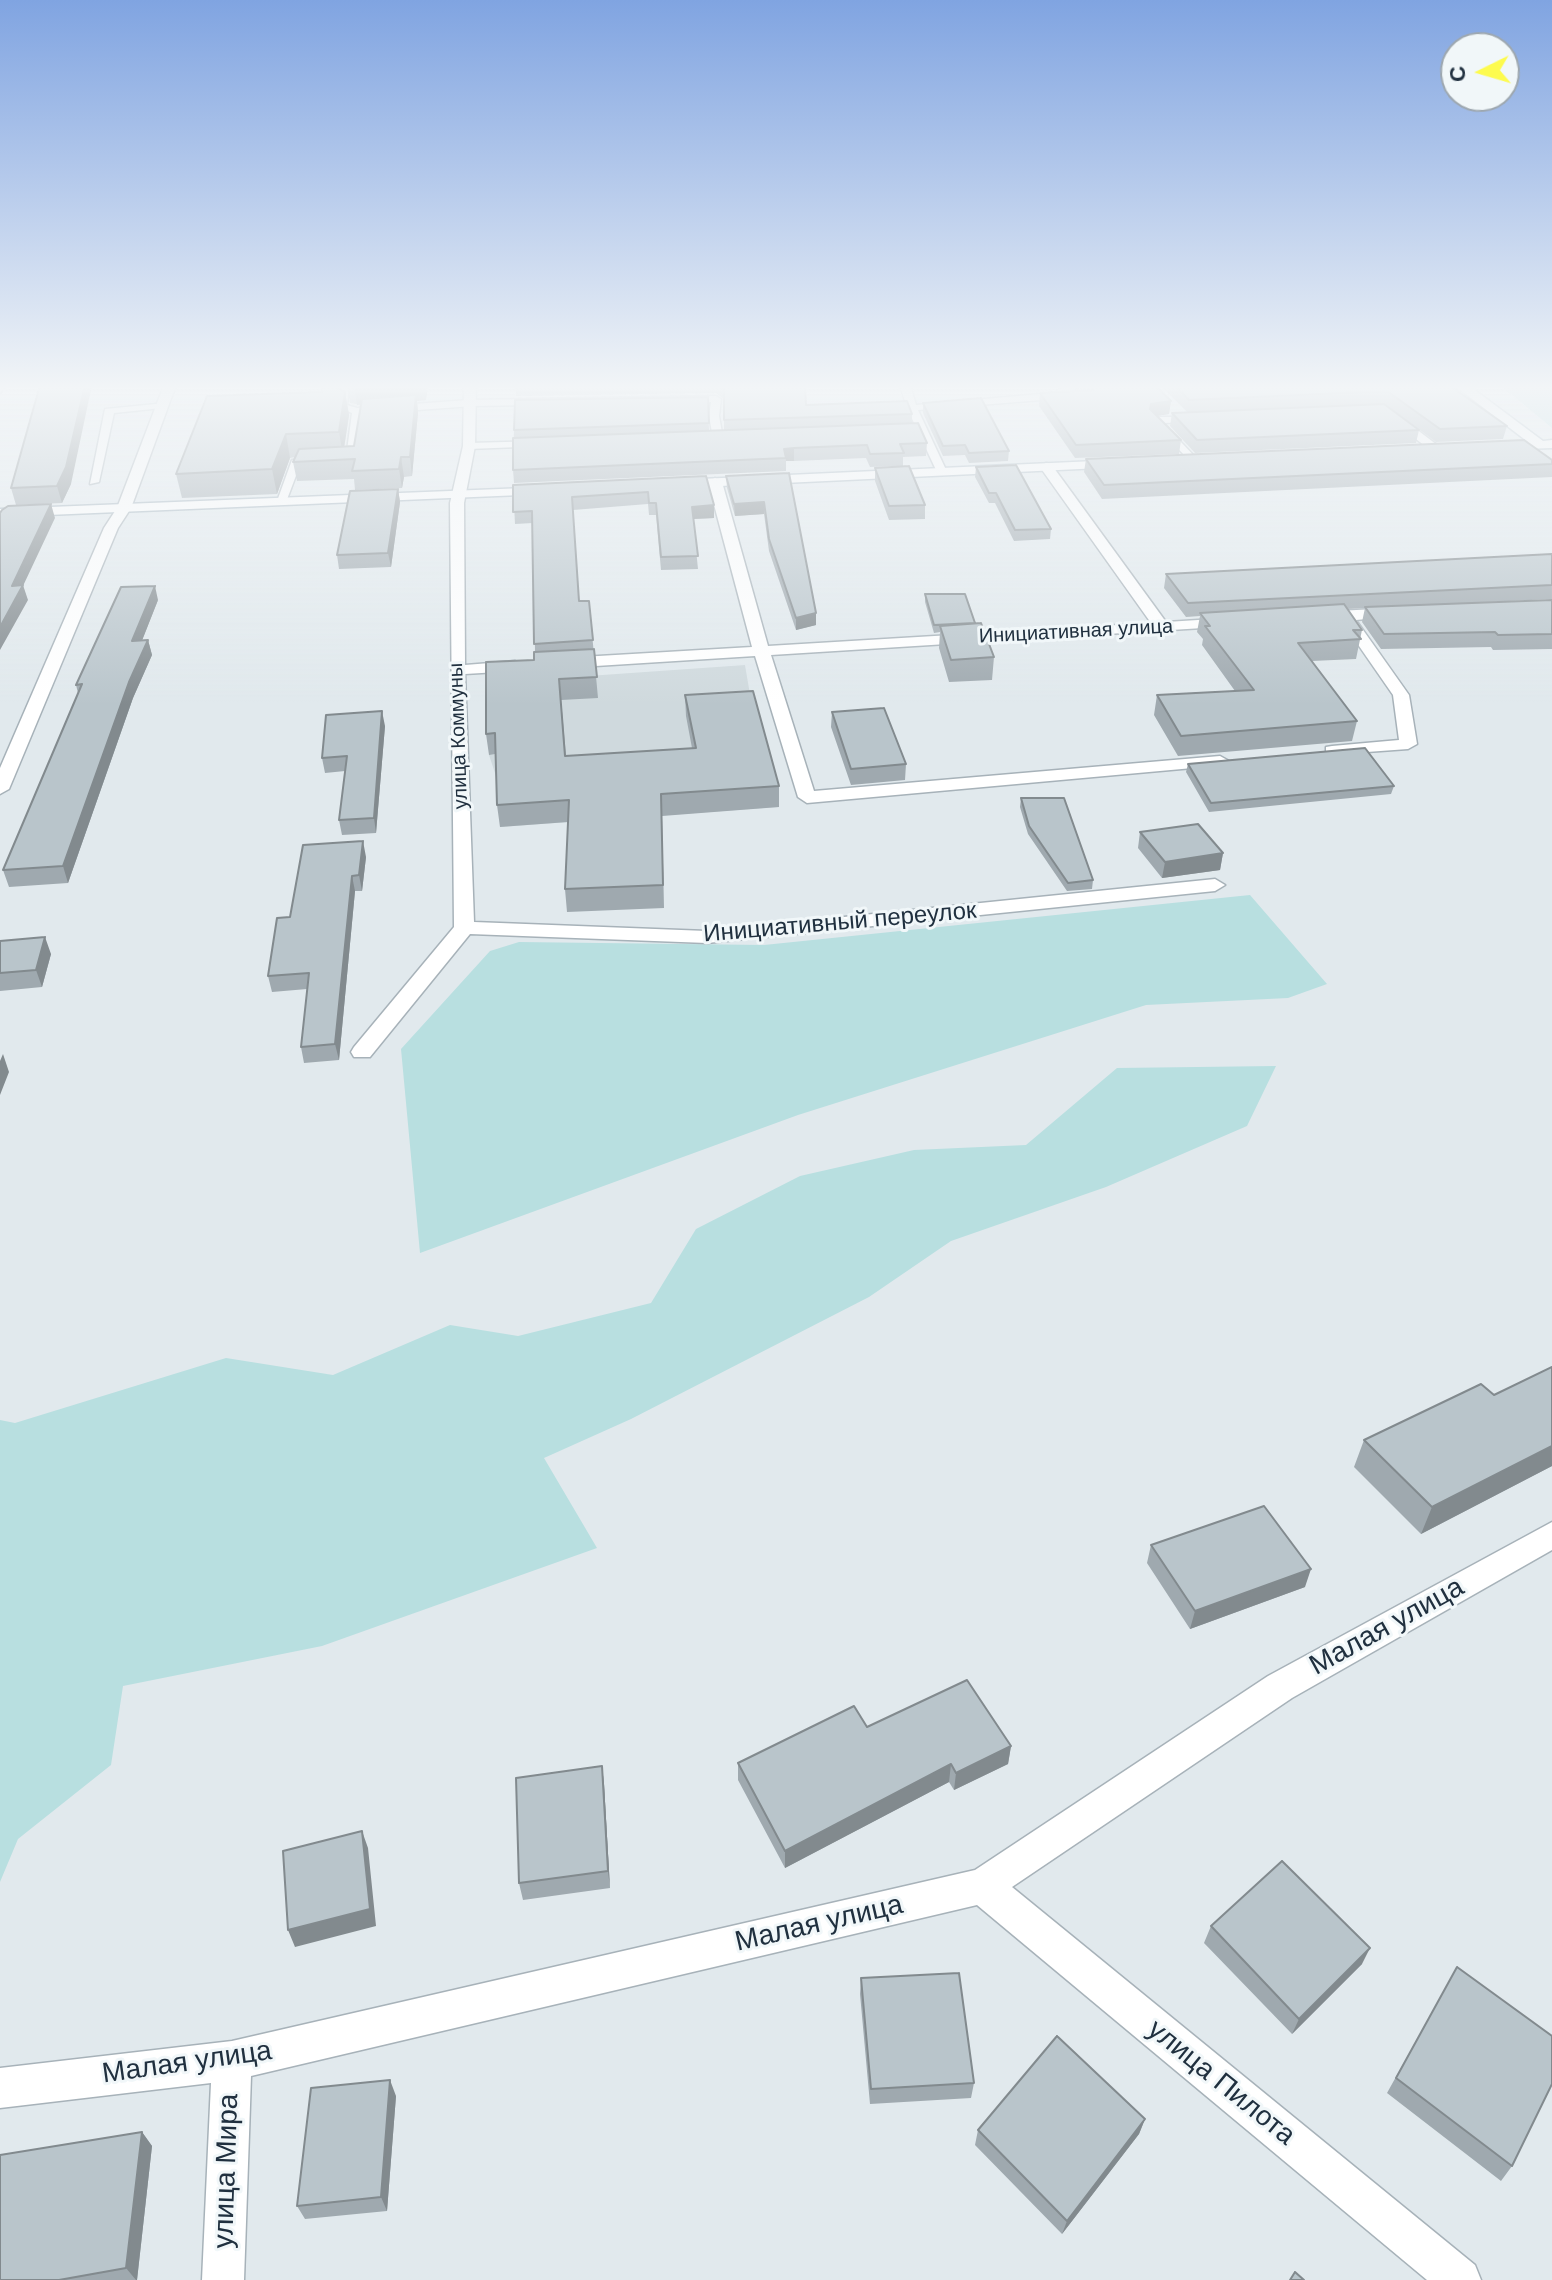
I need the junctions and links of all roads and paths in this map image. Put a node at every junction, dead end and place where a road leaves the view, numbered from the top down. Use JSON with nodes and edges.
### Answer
{"nodes":[{"id":1,"x":130,"y":491,"type":"edge"},
{"id":2,"x":284,"y":491,"type":"edge"},
{"id":3,"x":500,"y":491,"type":"edge"},
{"id":4,"x":718,"y":491,"type":"edge"},
{"id":5,"x":1064,"y":491,"type":"edge"},
{"id":6,"x":458,"y":493,"type":"junction"},
{"id":7,"x":280,"y":502,"type":"junction"},
{"id":8,"x":124,"y":508,"type":"junction"},
{"id":9,"x":0,"y":513,"type":"edge"},
{"id":10,"x":1409,"y":612,"type":"edge"},
{"id":11,"x":1345,"y":615,"type":"junction"},
{"id":12,"x":1299,"y":618,"type":"edge"},
{"id":13,"x":1254,"y":621,"type":"edge"},
{"id":14,"x":1162,"y":628,"type":"junction"},
{"id":15,"x":761,"y":650,"type":"junction"},
{"id":16,"x":457,"y":670,"type":"junction"},
{"id":17,"x":1313,"y":753,"type":"edge"},
{"id":18,"x":1234,"y":760,"type":"edge"},
{"id":19,"x":0,"y":789,"type":"edge"},
{"id":20,"x":1215,"y":885,"type":"dead end"},
{"id":21,"x":464,"y":928,"type":"junction"},
{"id":22,"x":362,"y":1052,"type":"dead end"},
{"id":23,"x":1552,"y":1535,"type":"edge"},
{"id":24,"x":982,"y":1886,"type":"junction"},
{"id":25,"x":232,"y":2061,"type":"junction"},
{"id":26,"x":0,"y":2088,"type":"edge"},
{"id":27,"x":223,"y":2280,"type":"edge"},
{"id":28,"x":1460,"y":2280,"type":"edge"}],
"edges":[{"from":1,"to":8,"type":"street"},
{"from":2,"to":7,"type":"lane"},
{"from":3,"to":6,"type":"street"},
{"from":4,"to":15,"type":"street"},
{"from":5,"to":14,"type":"street"},
{"from":6,"to":7,"type":"street"},
{"from":6,"to":16,"type":"street","name":"улица Коммуны"},
{"from":7,"to":8,"type":"street"},
{"from":8,"to":9,"type":"street"},
{"from":8,"to":19,"type":"street"},
{"from":10,"to":11,"type":"street"},
{"from":11,"to":12,"type":"street"},
{"from":11,"to":17,"type":"street"},
{"from":13,"to":14,"type":"street","name":"Инициативная улица"},
{"from":14,"to":15,"type":"street","name":"Инициативная улица"},
{"from":15,"to":16,"type":"street","name":"Инициативная улица"},
{"from":15,"to":18,"type":"street"},
{"from":16,"to":21,"type":"street","name":"улица Коммуны"},
{"from":20,"to":21,"type":"street","name":"Инициативный переулок"},
{"from":21,"to":22,"type":"street"},
{"from":23,"to":24,"type":"street","name":"Малая улица"},
{"from":24,"to":25,"type":"street","name":"Малая улица"},
{"from":24,"to":28,"type":"street","name":"улица Пилота"},
{"from":25,"to":26,"type":"street","name":"Малая улица"},
{"from":25,"to":27,"type":"street","name":"улица Мира"}]}
